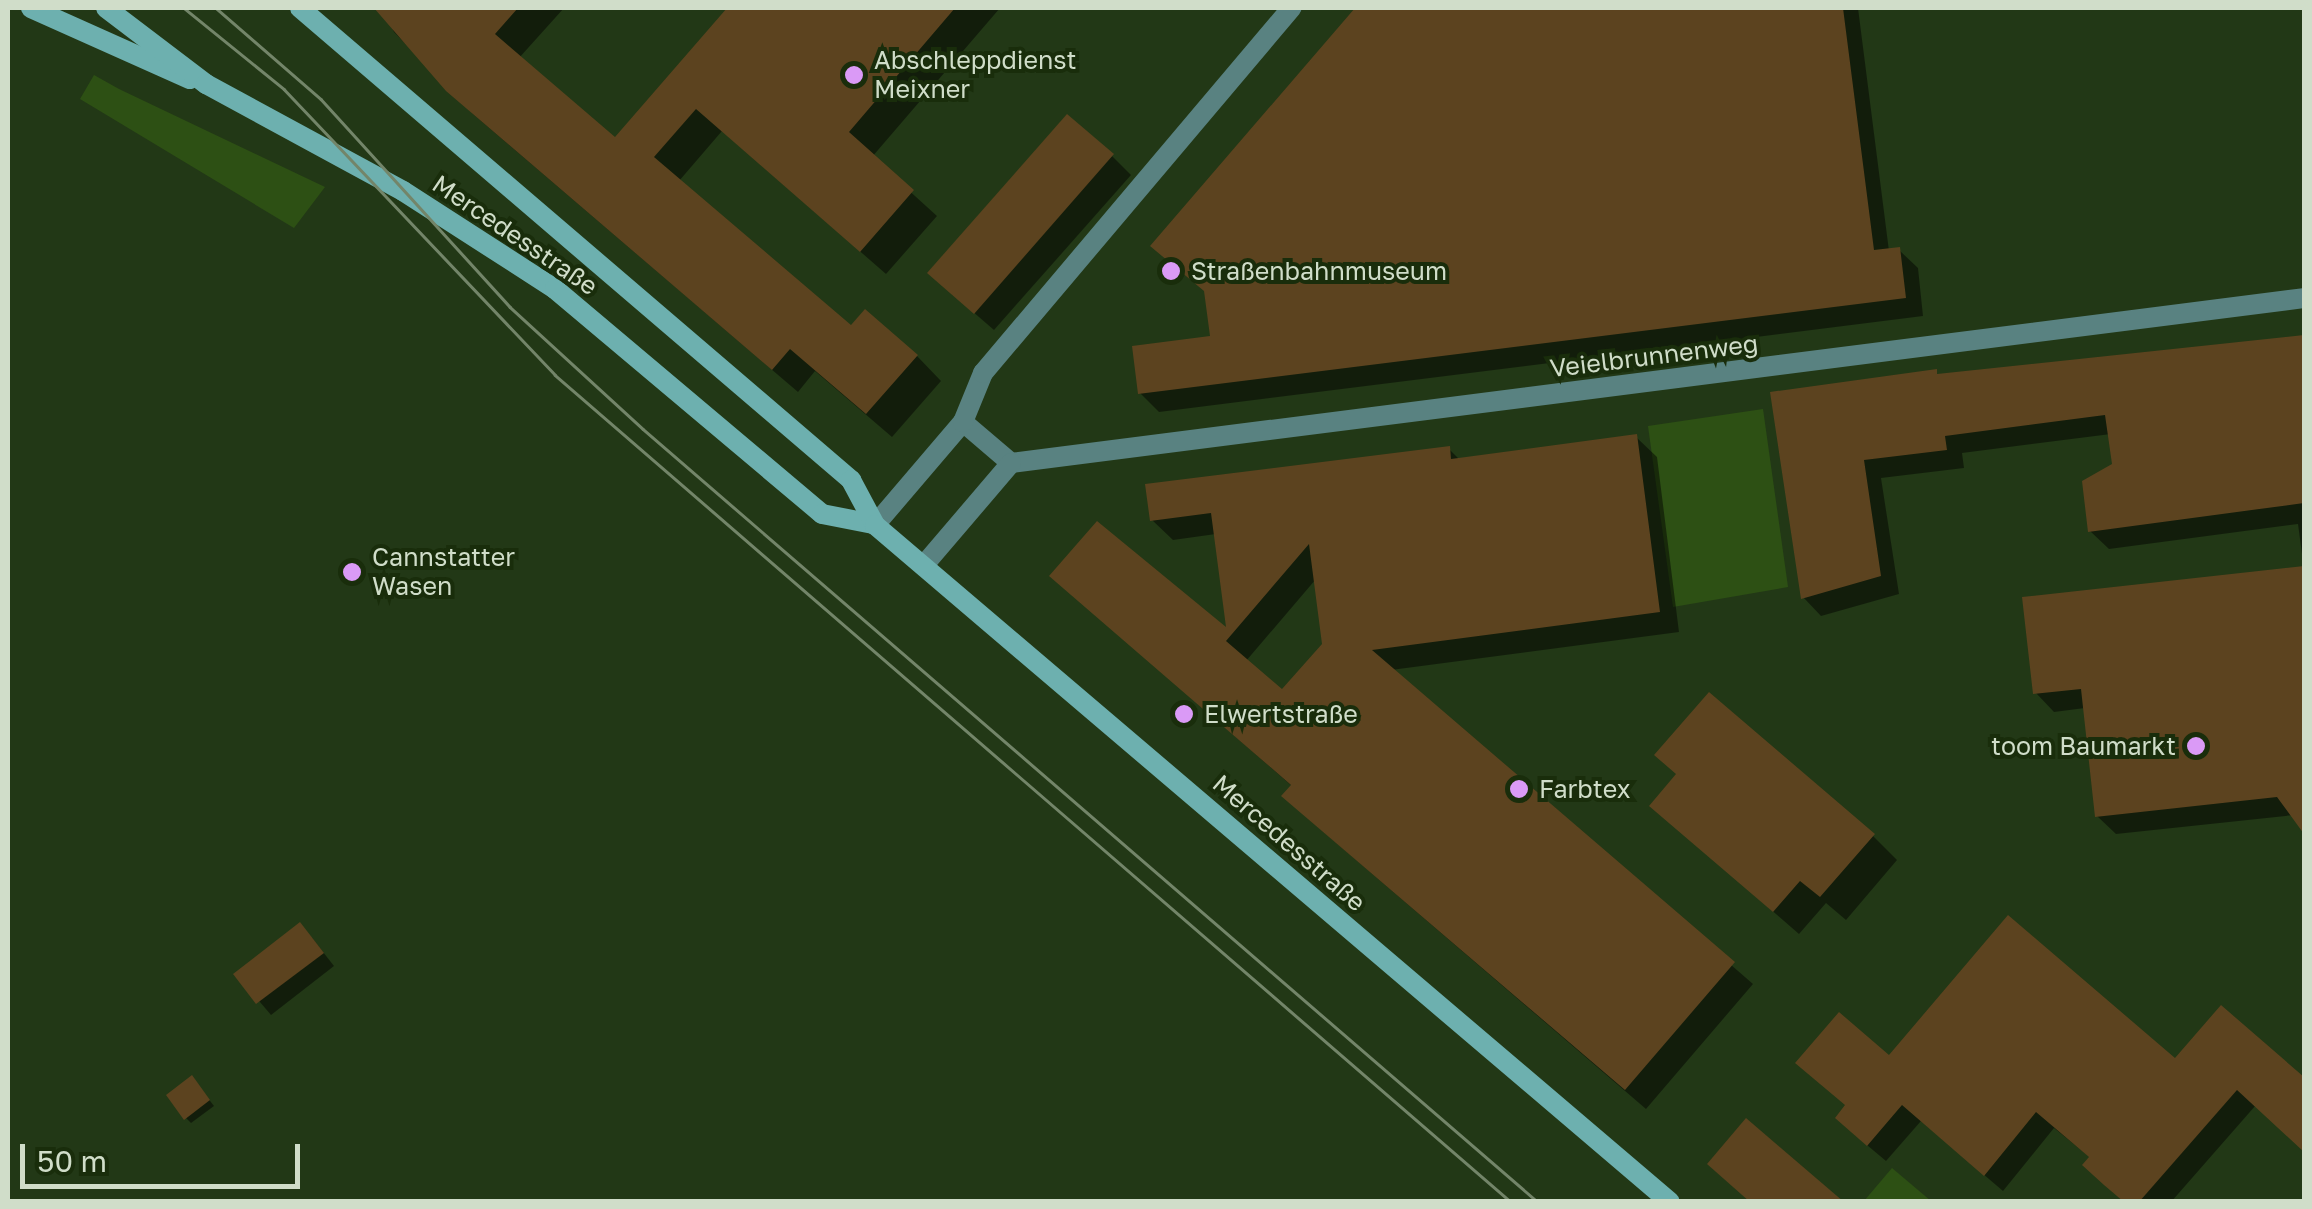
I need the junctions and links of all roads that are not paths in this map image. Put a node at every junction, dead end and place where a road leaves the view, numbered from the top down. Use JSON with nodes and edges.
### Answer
{"nodes":[{"id":1,"x":31,"y":8,"type":"edge"},
{"id":2,"x":106,"y":8,"type":"edge"},
{"id":3,"x":300,"y":8,"type":"edge"},
{"id":4,"x":1291,"y":8,"type":"edge"},
{"id":5,"x":206,"y":84,"type":"junction"},
{"id":6,"x":2304,"y":298,"type":"edge"},
{"id":7,"x":963,"y":422,"type":"junction"},
{"id":8,"x":1010,"y":463,"type":"junction"},
{"id":9,"x":875,"y":525,"type":"junction"},
{"id":10,"x":924,"y":565,"type":"junction"},
{"id":11,"x":1670,"y":1202,"type":"edge"}],
"edges":[{"from":1,"to":5,"type":"main road"},
{"from":2,"to":5,"type":"main road","name":"Mercedesstraße"},
{"from":3,"to":9,"type":"main road","name":"Mercedesstraße"},
{"from":4,"to":7,"type":"street"},
{"from":5,"to":9,"type":"main road","name":"Mercedesstraße"},
{"from":6,"to":8,"type":"street","name":"Veielbrunnenweg"},
{"from":7,"to":8,"type":"street"},
{"from":7,"to":9,"type":"street"},
{"from":8,"to":10,"type":"street"},
{"from":9,"to":10,"type":"main road","name":"Mercedesstraße"},
{"from":10,"to":11,"type":"main road","name":"Mercedesstraße"}]}
